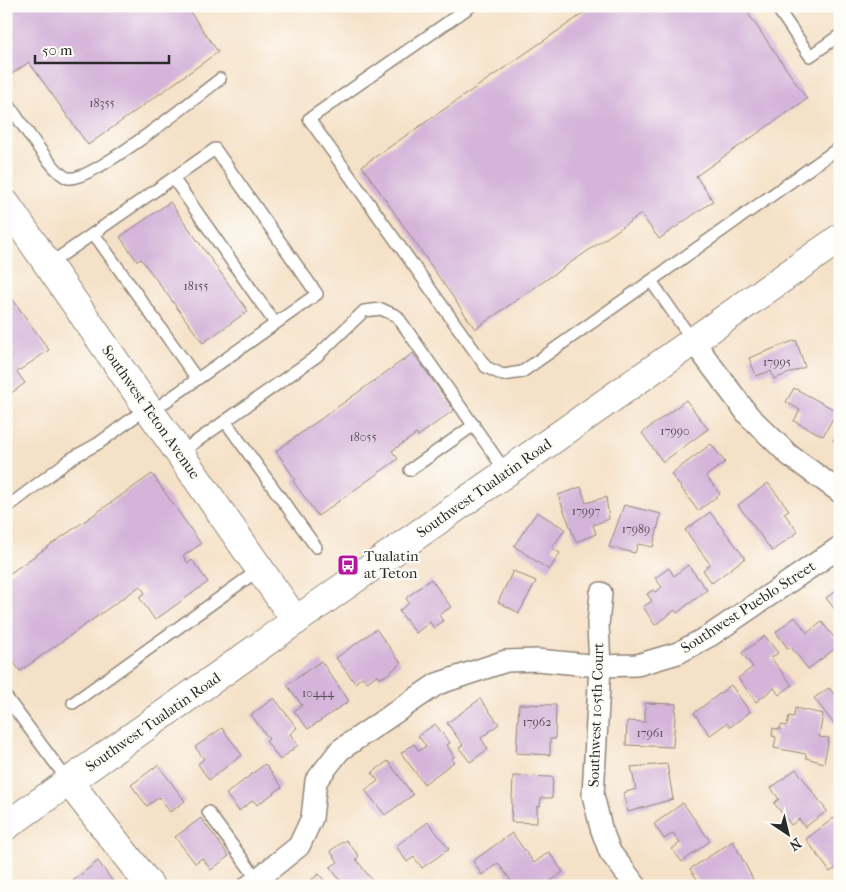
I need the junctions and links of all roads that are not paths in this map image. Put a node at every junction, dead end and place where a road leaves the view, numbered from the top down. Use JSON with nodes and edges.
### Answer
{"nodes":[{"id":1,"x":471,"y":6,"type":"edge"},
{"id":2,"x":776,"y":6,"type":"edge"},
{"id":3,"x":840,"y":35,"type":"edge"},
{"id":4,"x":220,"y":79,"type":"dead end"},
{"id":5,"x":6,"y":101,"type":"edge"},
{"id":6,"x":840,"y":147,"type":"edge"},
{"id":7,"x":173,"y":178,"type":"junction"},
{"id":8,"x":6,"y":204,"type":"edge"},
{"id":9,"x":94,"y":234,"type":"junction"},
{"id":10,"x":840,"y":238,"type":"edge"},
{"id":11,"x":48,"y":265,"type":"junction"},
{"id":12,"x":651,"y":281,"type":"junction"},
{"id":13,"x":275,"y":323,"type":"junction"},
{"id":14,"x":693,"y":341,"type":"junction"},
{"id":15,"x":197,"y":379,"type":"junction"},
{"id":16,"x":150,"y":410,"type":"junction"},
{"id":17,"x":225,"y":421,"type":"junction"},
{"id":18,"x":474,"y":425,"type":"junction"},
{"id":19,"x":180,"y":453,"type":"junction"},
{"id":20,"x":410,"y":470,"type":"dead end"},
{"id":21,"x":506,"y":472,"type":"junction"},
{"id":22,"x":840,"y":492,"type":"edge"},
{"id":23,"x":6,"y":508,"type":"edge"},
{"id":24,"x":316,"y":547,"type":"dead end"},
{"id":25,"x":840,"y":547,"type":"edge"},
{"id":26,"x":260,"y":569,"type":"junction"},
{"id":27,"x":601,"y":593,"type":"dead end"},
{"id":28,"x":296,"y":621,"type":"junction"},
{"id":29,"x":600,"y":666,"type":"junction"},
{"id":30,"x":6,"y":698,"type":"edge"},
{"id":31,"x":73,"y":703,"type":"dead end"},
{"id":32,"x":69,"y":782,"type":"junction"},
{"id":33,"x":208,"y":812,"type":"dead end"},
{"id":34,"x":6,"y":826,"type":"edge"},
{"id":35,"x":253,"y":882,"type":"edge"},
{"id":36,"x":150,"y":886,"type":"edge"},
{"id":37,"x":636,"y":886,"type":"edge"}],
"edges":[{"from":1,"to":12,"type":"lane"},
{"from":2,"to":3,"type":"lane"},
{"from":4,"to":5,"type":"lane"},
{"from":6,"to":12,"type":"lane"},
{"from":7,"to":9,"type":"lane"},
{"from":7,"to":13,"type":"lane"},
{"from":7,"to":13,"type":"lane"},
{"from":8,"to":11,"type":"main road","name":"Southwest Teton Avenue"},
{"from":9,"to":11,"type":"lane"},
{"from":9,"to":15,"type":"lane"},
{"from":10,"to":14,"type":"main road","name":"Southwest Tualatin Road"},
{"from":11,"to":16,"type":"main road","name":"Southwest Teton Avenue"},
{"from":12,"to":14,"type":"lane"},
{"from":13,"to":15,"type":"lane"},
{"from":14,"to":21,"type":"main road","name":"Southwest Tualatin Road"},
{"from":14,"to":22,"type":"street"},
{"from":15,"to":16,"type":"lane"},
{"from":16,"to":19,"type":"main road","name":"Southwest Teton Avenue"},
{"from":16,"to":23,"type":"lane"},
{"from":17,"to":18,"type":"lane"},
{"from":17,"to":19,"type":"lane"},
{"from":17,"to":24,"type":"lane"},
{"from":18,"to":20,"type":"lane"},
{"from":18,"to":21,"type":"lane"},
{"from":19,"to":26,"type":"main road","name":"Southwest Teton Avenue"},
{"from":21,"to":28,"type":"main road","name":"Southwest Tualatin Road"},
{"from":25,"to":29,"type":"street","name":"Southwest Pueblo Street"},
{"from":26,"to":28,"type":"main road","name":"Southwest Teton Avenue"},
{"from":26,"to":31,"type":"lane"},
{"from":27,"to":29,"type":"street","name":"Southwest 105th Court"},
{"from":28,"to":32,"type":"main road","name":"Southwest Tualatin Road"},
{"from":29,"to":35,"type":"street","name":"Southwest Pueblo Street"},
{"from":29,"to":37,"type":"street","name":"Southwest 105th Court"},
{"from":30,"to":32,"type":"lane"},
{"from":32,"to":34,"type":"main road","name":"Southwest Tualatin Road"},
{"from":32,"to":36,"type":"main road"},
{"from":33,"to":35,"type":"lane"}]}
